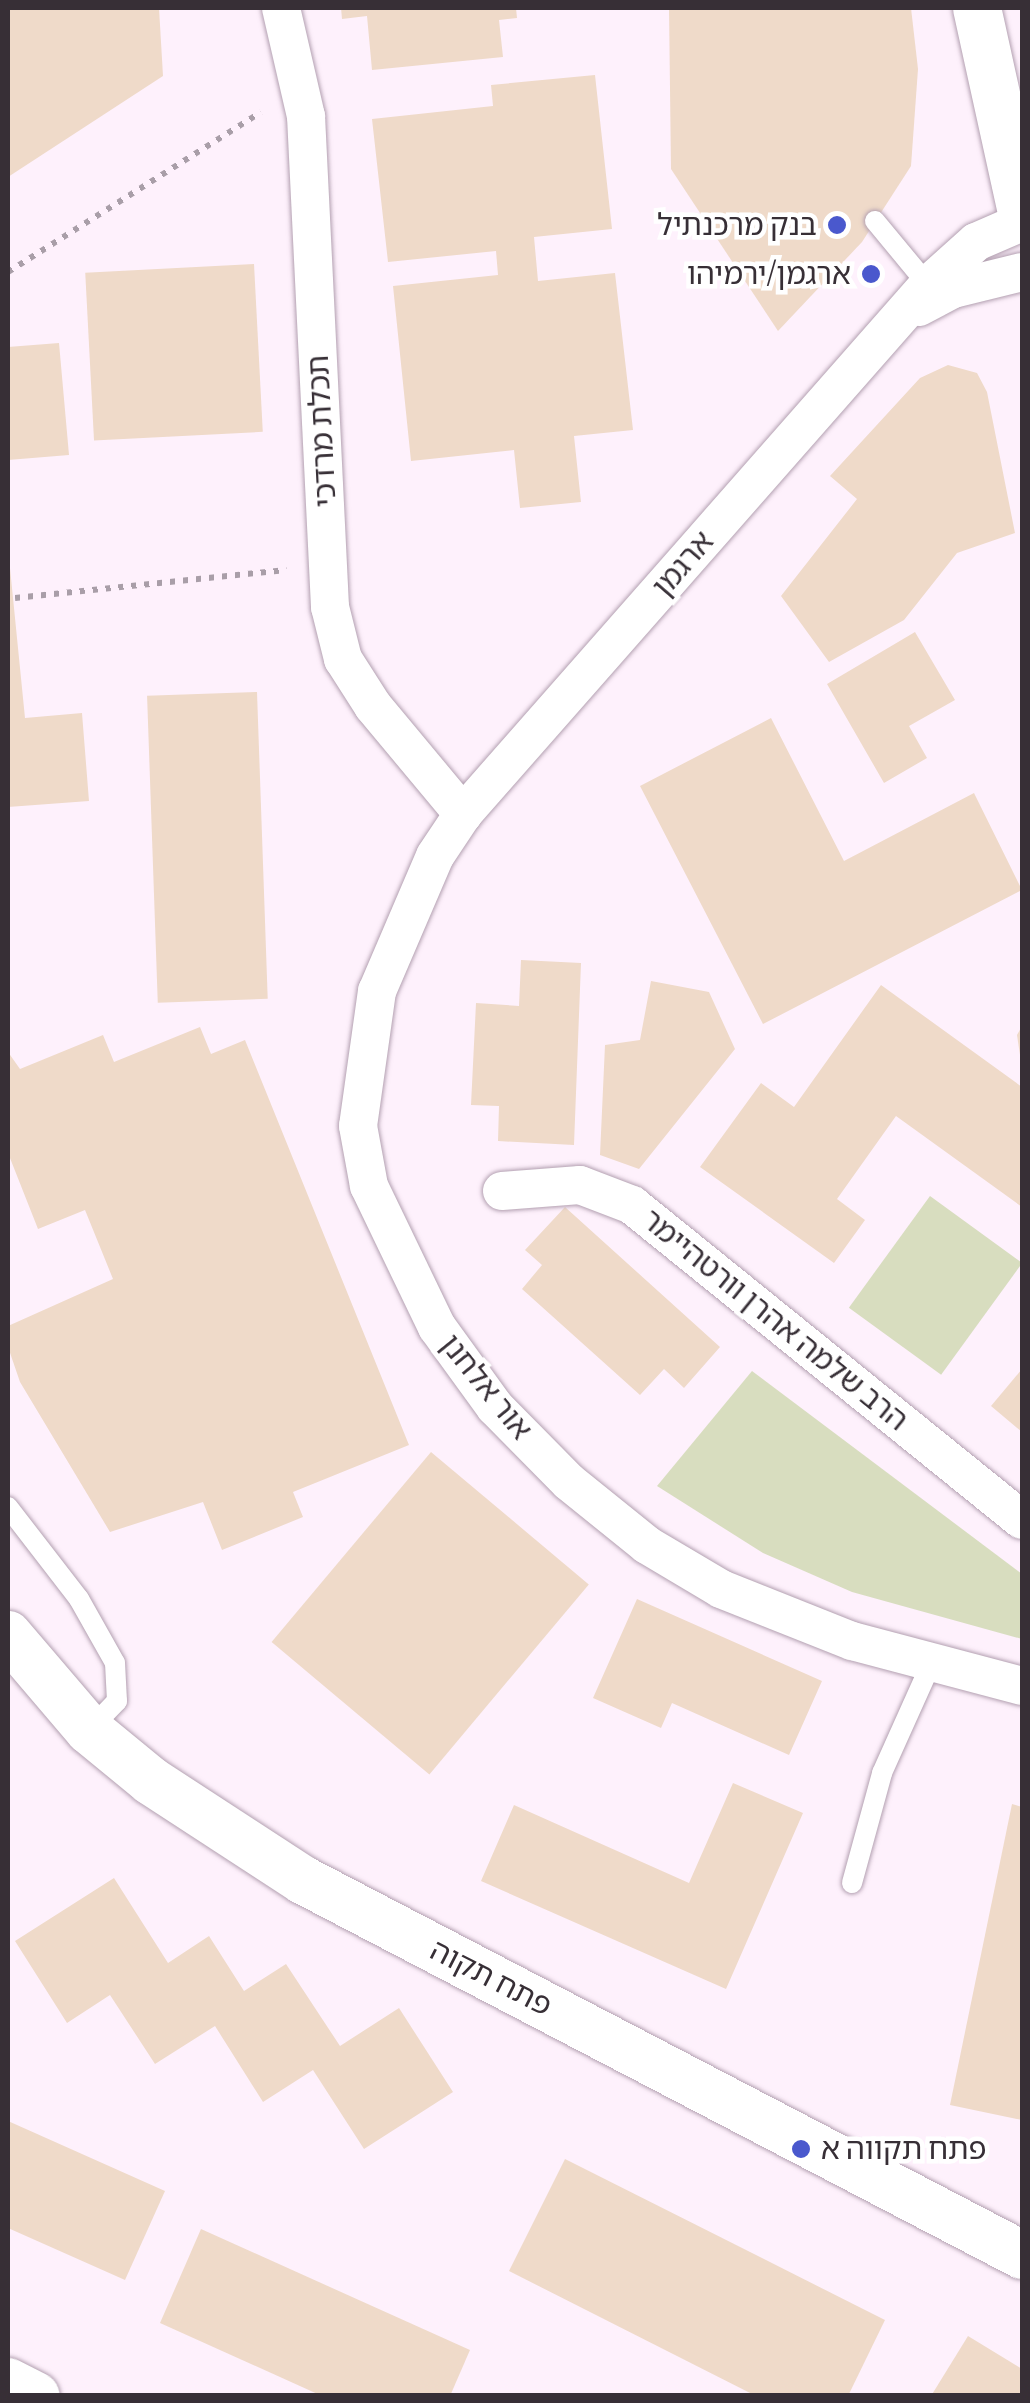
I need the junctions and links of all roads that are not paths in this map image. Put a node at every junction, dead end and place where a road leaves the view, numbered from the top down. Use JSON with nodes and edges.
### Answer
{"nodes":[{"id":1,"x":281,"y":8,"type":"edge"},
{"id":2,"x":977,"y":8,"type":"edge"},
{"id":3,"x":1022,"y":213,"type":"edge"},
{"id":4,"x":875,"y":222,"type":"dead end"},
{"id":5,"x":1022,"y":222,"type":"edge"},
{"id":6,"x":1022,"y":272,"type":"edge"},
{"id":7,"x":928,"y":286,"type":"junction"},
{"id":8,"x":904,"y":316,"type":"junction"},
{"id":9,"x":463,"y":814,"type":"junction"},
{"id":10,"x":502,"y":1191,"type":"dead end"},
{"id":11,"x":8,"y":1508,"type":"edge"},
{"id":12,"x":1022,"y":1520,"type":"edge"},
{"id":13,"x":8,"y":1635,"type":"edge"},
{"id":14,"x":932,"y":1662,"type":"junction"},
{"id":15,"x":1022,"y":1686,"type":"edge"},
{"id":16,"x":88,"y":1730,"type":"junction"},
{"id":17,"x":852,"y":1883,"type":"dead end"},
{"id":18,"x":1022,"y":2256,"type":"edge"},
{"id":19,"x":8,"y":2382,"type":"edge"},
{"id":20,"x":36,"y":2396,"type":"edge"}],
"edges":[{"from":1,"to":9,"type":"street","name":"תכלת מרדכי"},
{"from":2,"to":3,"type":"street"},
{"from":4,"to":7,"type":"lane"},
{"from":5,"to":7,"type":"street","name":"ארגמן"},
{"from":6,"to":8,"type":"street","name":"ארגמן"},
{"from":7,"to":8,"type":"street","name":"ארגמן"},
{"from":8,"to":9,"type":"street","name":"ארגמן"},
{"from":9,"to":14,"type":"street","name":"אור אלחנן"},
{"from":10,"to":12,"type":"street","name":"הרב שלמה אהרן וורטהיימר"},
{"from":11,"to":16,"type":"lane"},
{"from":13,"to":16,"type":"street","name":"פתח תקוה"},
{"from":14,"to":15,"type":"street","name":"אור אלחנן"},
{"from":14,"to":17,"type":"lane"},
{"from":16,"to":18,"type":"street","name":"פתח תקוה"},
{"from":19,"to":20,"type":"street"}]}
